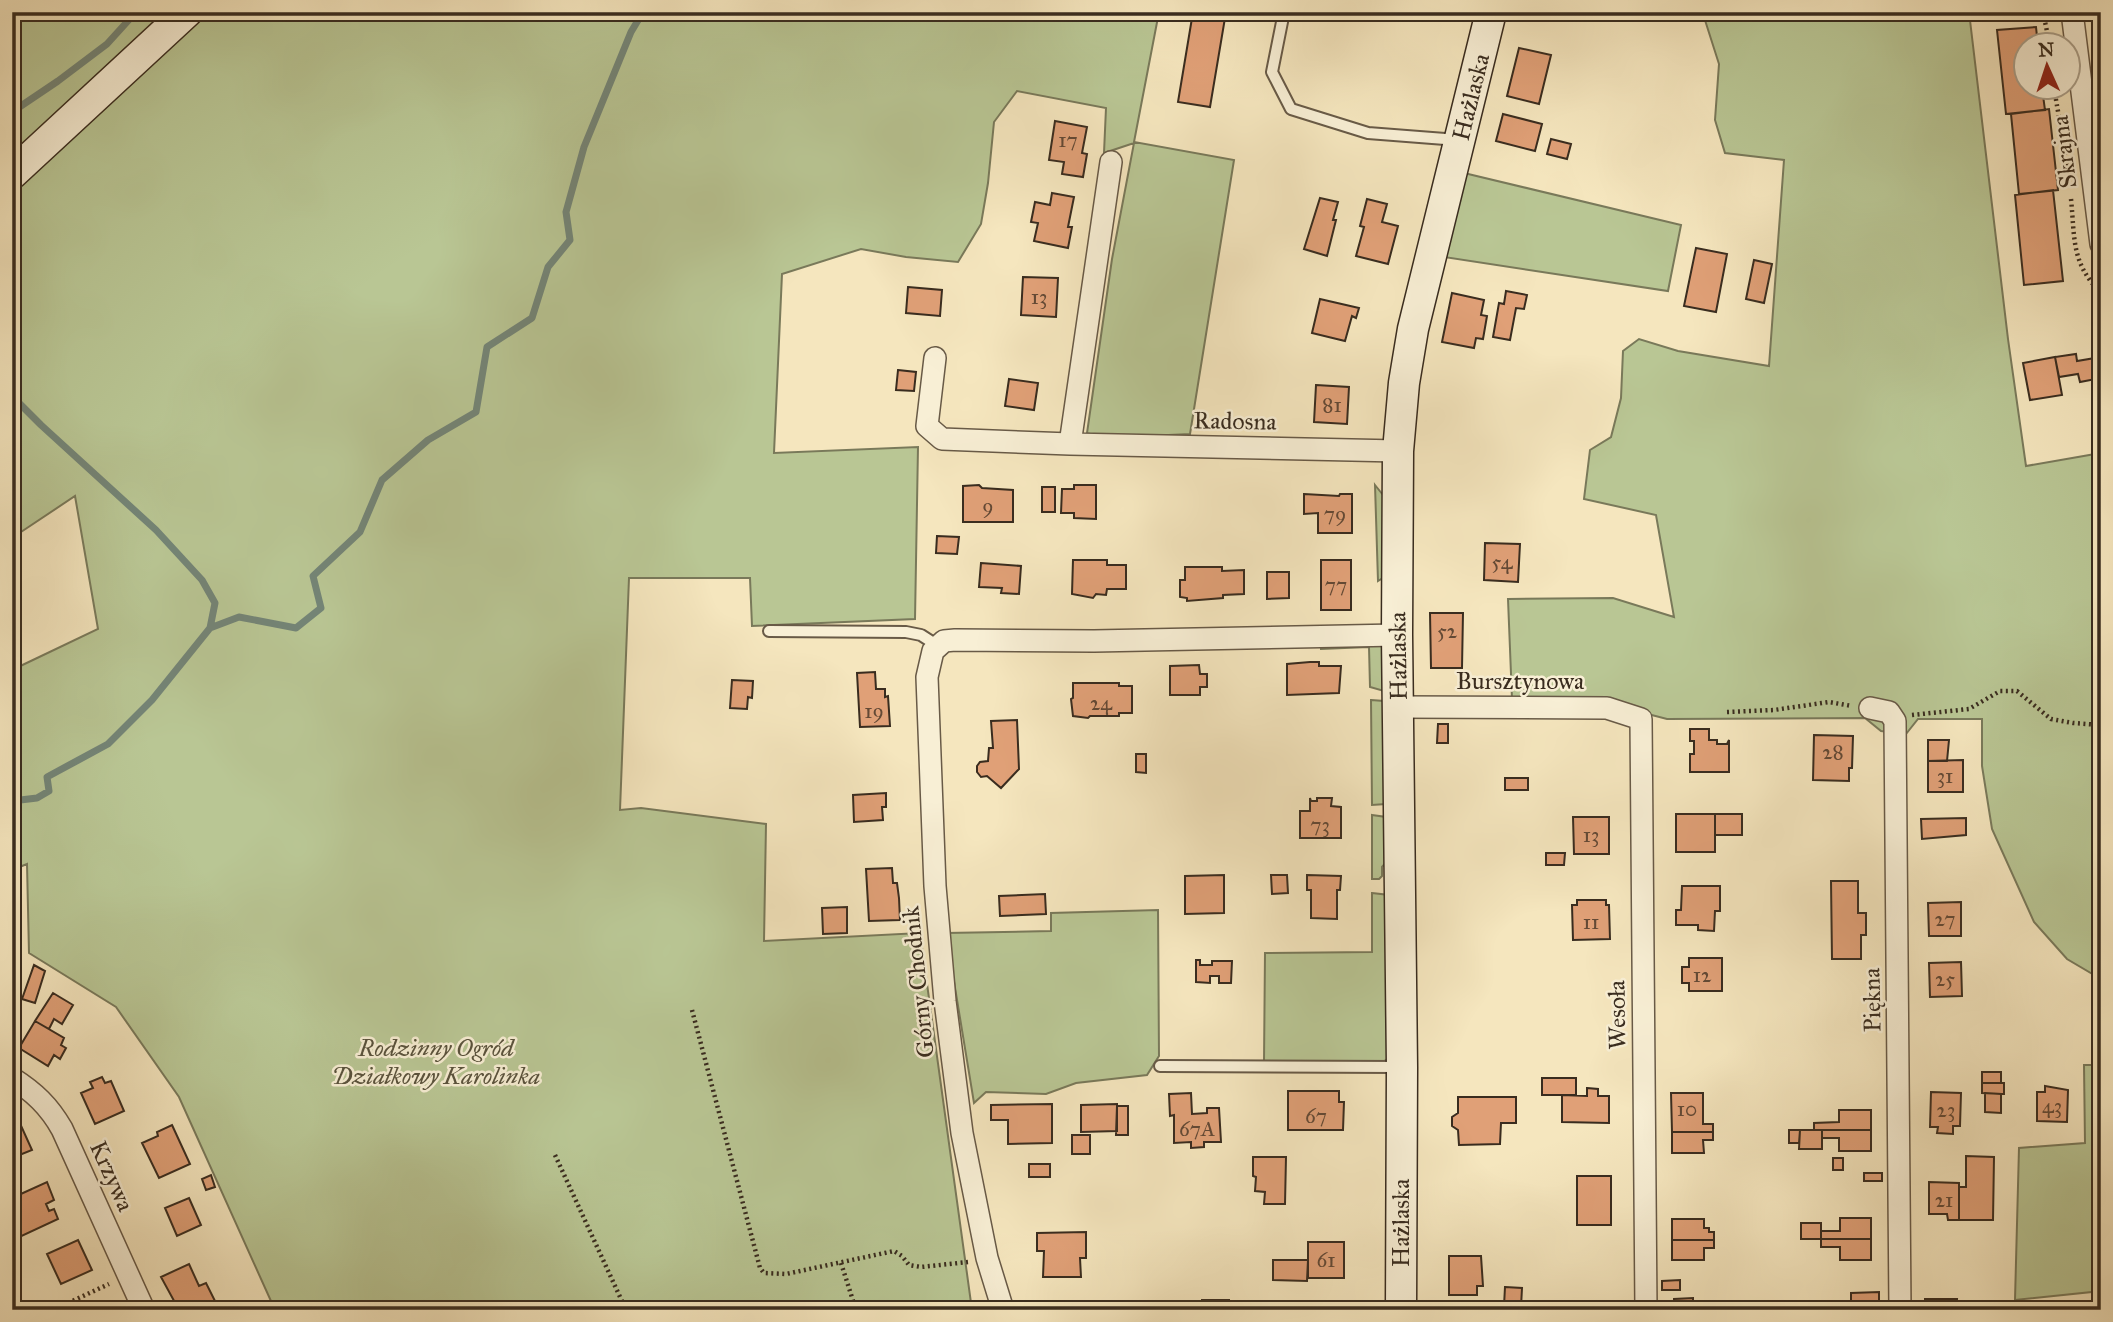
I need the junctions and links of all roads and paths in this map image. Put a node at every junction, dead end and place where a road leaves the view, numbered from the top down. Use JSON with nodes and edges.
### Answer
{"nodes":[{"id":1,"x":187,"y":12,"type":"edge"},
{"id":2,"x":1284,"y":12,"type":"edge"},
{"id":3,"x":1491,"y":12,"type":"edge"},
{"id":4,"x":2043,"y":12,"type":"edge"},
{"id":5,"x":2072,"y":12,"type":"edge"},
{"id":6,"x":2047,"y":32,"type":"edge"},
{"id":7,"x":1461,"y":141,"type":"junction"},
{"id":8,"x":1111,"y":162,"type":"dead end"},
{"id":9,"x":12,"y":174,"type":"edge"},
{"id":10,"x":2101,"y":244,"type":"edge"},
{"id":11,"x":935,"y":358,"type":"dead end"},
{"id":12,"x":1070,"y":444,"type":"junction"},
{"id":13,"x":1398,"y":451,"type":"junction"},
{"id":14,"x":769,"y":631,"type":"dead end"},
{"id":15,"x":1397,"y":635,"type":"junction"},
{"id":16,"x":937,"y":646,"type":"junction"},
{"id":17,"x":1398,"y":707,"type":"junction"},
{"id":18,"x":1870,"y":708,"type":"joint"},
{"id":19,"x":1727,"y":712,"type":"dead end"},
{"id":20,"x":1641,"y":719,"type":"joint"},
{"id":21,"x":1895,"y":721,"type":"junction"},
{"id":22,"x":2101,"y":725,"type":"edge"},
{"id":23,"x":692,"y":1010,"type":"dead end"},
{"id":24,"x":1160,"y":1066,"type":"dead end"},
{"id":25,"x":1402,"y":1067,"type":"junction"},
{"id":26,"x":12,"y":1078,"type":"edge"},
{"id":27,"x":555,"y":1154,"type":"dead end"},
{"id":28,"x":987,"y":1258,"type":"junction"},
{"id":29,"x":841,"y":1263,"type":"junction"},
{"id":30,"x":128,"y":1276,"type":"junction"},
{"id":31,"x":53,"y":1310,"type":"edge"},
{"id":32,"x":144,"y":1310,"type":"edge"},
{"id":33,"x":626,"y":1310,"type":"edge"},
{"id":34,"x":856,"y":1310,"type":"edge"},
{"id":35,"x":1003,"y":1310,"type":"edge"},
{"id":36,"x":1401,"y":1310,"type":"edge"},
{"id":37,"x":1646,"y":1310,"type":"edge"},
{"id":38,"x":1900,"y":1310,"type":"edge"}],
"edges":[{"from":1,"to":9,"type":"street"},
{"from":2,"to":7,"type":"lane"},
{"from":3,"to":7,"type":"street","name":"Hażlaska"},
{"from":4,"to":6,"type":"path"},
{"from":5,"to":10,"type":"street","name":"Skrajna"},
{"from":7,"to":13,"type":"street","name":"Hażlaska"},
{"from":8,"to":12,"type":"street"},
{"from":11,"to":12,"type":"street","name":"Radosna"},
{"from":12,"to":13,"type":"street","name":"Radosna"},
{"from":13,"to":15,"type":"street","name":"Hażlaska"},
{"from":14,"to":16,"type":"lane"},
{"from":15,"to":16,"type":"street"},
{"from":15,"to":17,"type":"street","name":"Hażlaska"},
{"from":16,"to":28,"type":"street","name":"Górny Chodnik"},
{"from":17,"to":20,"type":"street","name":"Bursztynowa"},
{"from":17,"to":25,"type":"street","name":"Hażlaska"},
{"from":18,"to":19,"type":"path"},
{"from":18,"to":21,"type":"street"},
{"from":20,"to":37,"type":"street","name":"Wesoła"},
{"from":21,"to":22,"type":"path"},
{"from":21,"to":38,"type":"street","name":"Piękna"},
{"from":23,"to":29,"type":"path"},
{"from":24,"to":25,"type":"lane"},
{"from":25,"to":36,"type":"street","name":"Hażlaska"},
{"from":26,"to":30,"type":"street","name":"Krzywa"},
{"from":27,"to":33,"type":"path"},
{"from":28,"to":29,"type":"path"},
{"from":28,"to":35,"type":"street","name":"Górny Chodnik"},
{"from":29,"to":34,"type":"path"},
{"from":30,"to":31,"type":"path"},
{"from":30,"to":32,"type":"street","name":"Krzywa"}]}
